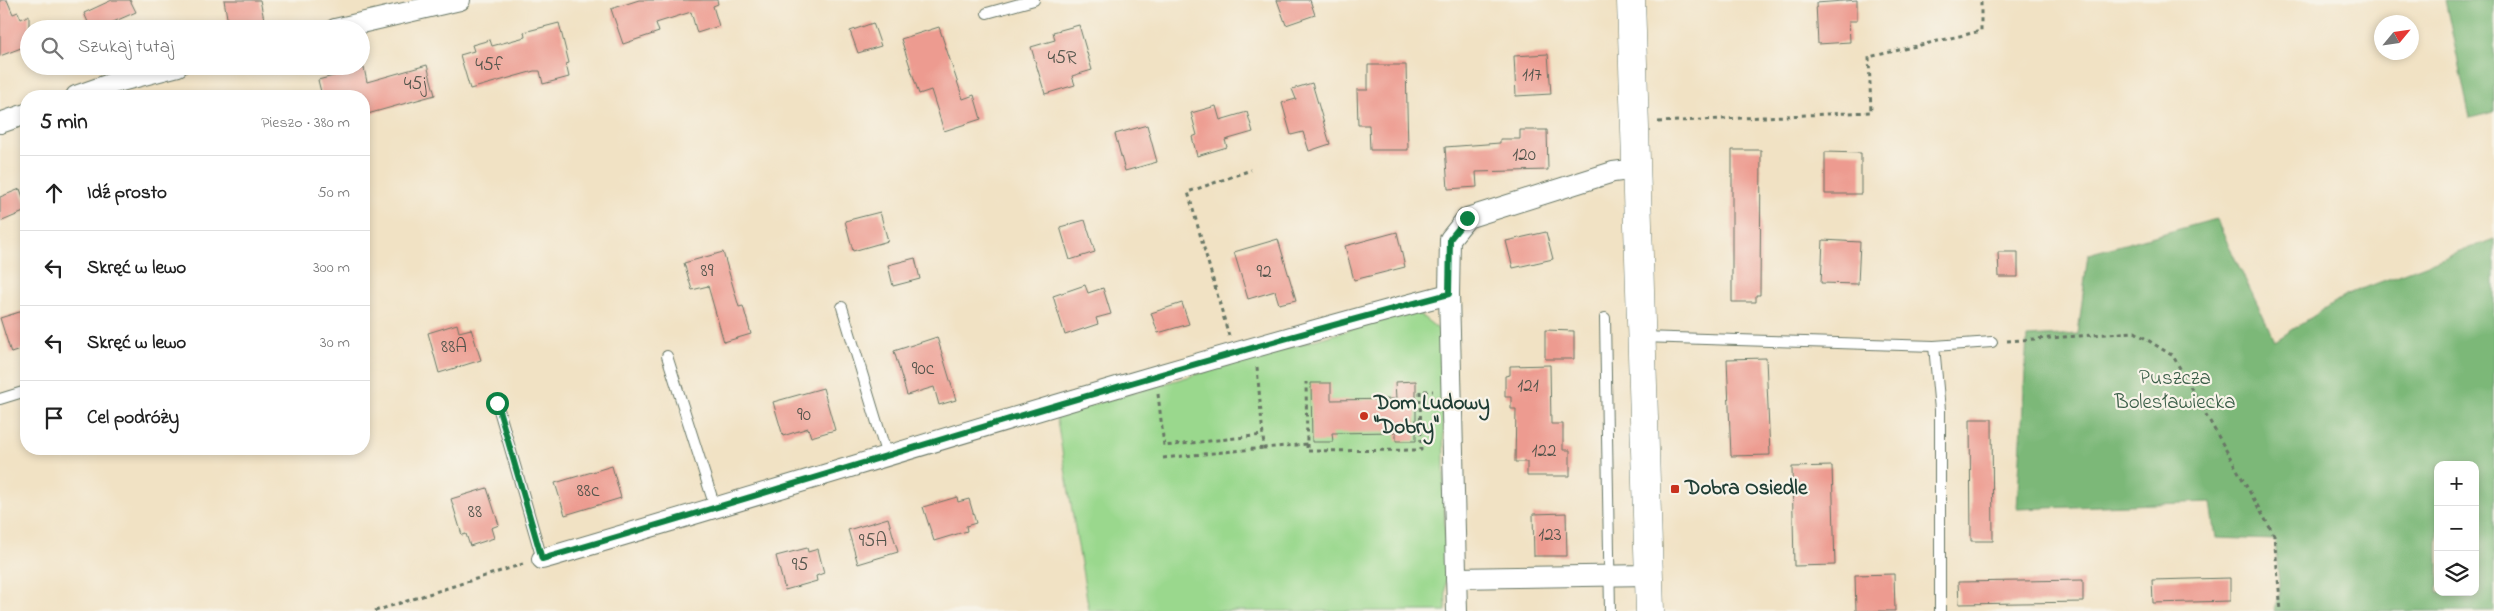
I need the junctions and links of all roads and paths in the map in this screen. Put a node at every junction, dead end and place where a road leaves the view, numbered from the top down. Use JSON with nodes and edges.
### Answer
{"nodes":[{"id":1,"x":460,"y":0,"type":"edge"},
{"id":2,"x":1034,"y":0,"type":"edge"},
{"id":3,"x":1632,"y":0,"type":"edge"},
{"id":4,"x":1981,"y":0,"type":"edge"},
{"id":5,"x":987,"y":13,"type":"dead end"},
{"id":6,"x":370,"y":21,"type":"edge"},
{"id":7,"x":144,"y":75,"type":"edge"},
{"id":8,"x":93,"y":90,"type":"edge"},
{"id":9,"x":20,"y":116,"type":"edge"},
{"id":10,"x":0,"y":123,"type":"edge"},
{"id":11,"x":1635,"y":123,"type":"junction"},
{"id":12,"x":1637,"y":168,"type":"junction"},
{"id":13,"x":1251,"y":170,"type":"dead end"},
{"id":14,"x":1449,"y":294,"type":"junction"},
{"id":15,"x":842,"y":307,"type":"dead end"},
{"id":16,"x":1605,"y":318,"type":"dead end"},
{"id":17,"x":1640,"y":337,"type":"junction"},
{"id":18,"x":1992,"y":342,"type":"joint"},
{"id":19,"x":1934,"y":346,"type":"junction"},
{"id":20,"x":1255,"y":347,"type":"junction"},
{"id":21,"x":1234,"y":353,"type":"junction"},
{"id":22,"x":667,"y":356,"type":"dead end"},
{"id":23,"x":1156,"y":376,"type":"junction"},
{"id":24,"x":1306,"y":382,"type":"dead end"},
{"id":25,"x":1451,"y":390,"type":"junction"},
{"id":26,"x":20,"y":393,"type":"edge"},
{"id":27,"x":0,"y":399,"type":"edge"},
{"id":28,"x":497,"y":403,"type":"dead end"},
{"id":29,"x":1263,"y":435,"type":"junction"},
{"id":30,"x":1307,"y":444,"type":"junction"},
{"id":31,"x":1264,"y":448,"type":"junction"},
{"id":32,"x":887,"y":456,"type":"junction"},
{"id":33,"x":1163,"y":458,"type":"dead end"},
{"id":34,"x":715,"y":507,"type":"junction"},
{"id":35,"x":542,"y":559,"type":"junction"},
{"id":36,"x":1609,"y":575,"type":"junction"},
{"id":37,"x":1650,"y":575,"type":"junction"},
{"id":38,"x":1456,"y":578,"type":"junction"},
{"id":39,"x":376,"y":611,"type":"edge"},
{"id":40,"x":1457,"y":611,"type":"edge"},
{"id":41,"x":1610,"y":611,"type":"edge"},
{"id":42,"x":1650,"y":611,"type":"edge"},
{"id":43,"x":1940,"y":611,"type":"edge"},
{"id":44,"x":2281,"y":611,"type":"edge"}],
"edges":[{"from":1,"to":6,"type":"street"},
{"from":2,"to":5,"type":"lane"},
{"from":3,"to":11,"type":"main road"},
{"from":4,"to":11,"type":"path"},
{"from":7,"to":8,"type":"street"},
{"from":9,"to":10,"type":"street"},
{"from":11,"to":12,"type":"main road"},
{"from":12,"to":14,"type":"street"},
{"from":12,"to":17,"type":"main road"},
{"from":13,"to":21,"type":"path"},
{"from":14,"to":20,"type":"street"},
{"from":14,"to":25,"type":"street"},
{"from":15,"to":32,"type":"lane"},
{"from":16,"to":36,"type":"lane"},
{"from":17,"to":19,"type":"lane"},
{"from":17,"to":37,"type":"main road"},
{"from":18,"to":19,"type":"lane"},
{"from":18,"to":44,"type":"path"},
{"from":19,"to":43,"type":"lane"},
{"from":20,"to":21,"type":"street"},
{"from":20,"to":29,"type":"path"},
{"from":21,"to":23,"type":"street"},
{"from":22,"to":34,"type":"lane"},
{"from":23,"to":29,"type":"path"},
{"from":23,"to":32,"type":"street"},
{"from":24,"to":30,"type":"path"},
{"from":25,"to":30,"type":"path"},
{"from":25,"to":38,"type":"street"},
{"from":26,"to":27,"type":"lane"},
{"from":28,"to":35,"type":"lane"},
{"from":29,"to":31,"type":"path"},
{"from":30,"to":31,"type":"path"},
{"from":31,"to":33,"type":"path"},
{"from":32,"to":34,"type":"street"},
{"from":34,"to":35,"type":"street"},
{"from":35,"to":39,"type":"path"},
{"from":36,"to":37,"type":"street"},
{"from":36,"to":38,"type":"street"},
{"from":36,"to":41,"type":"lane"},
{"from":37,"to":42,"type":"main road"},
{"from":38,"to":40,"type":"street"}]}
